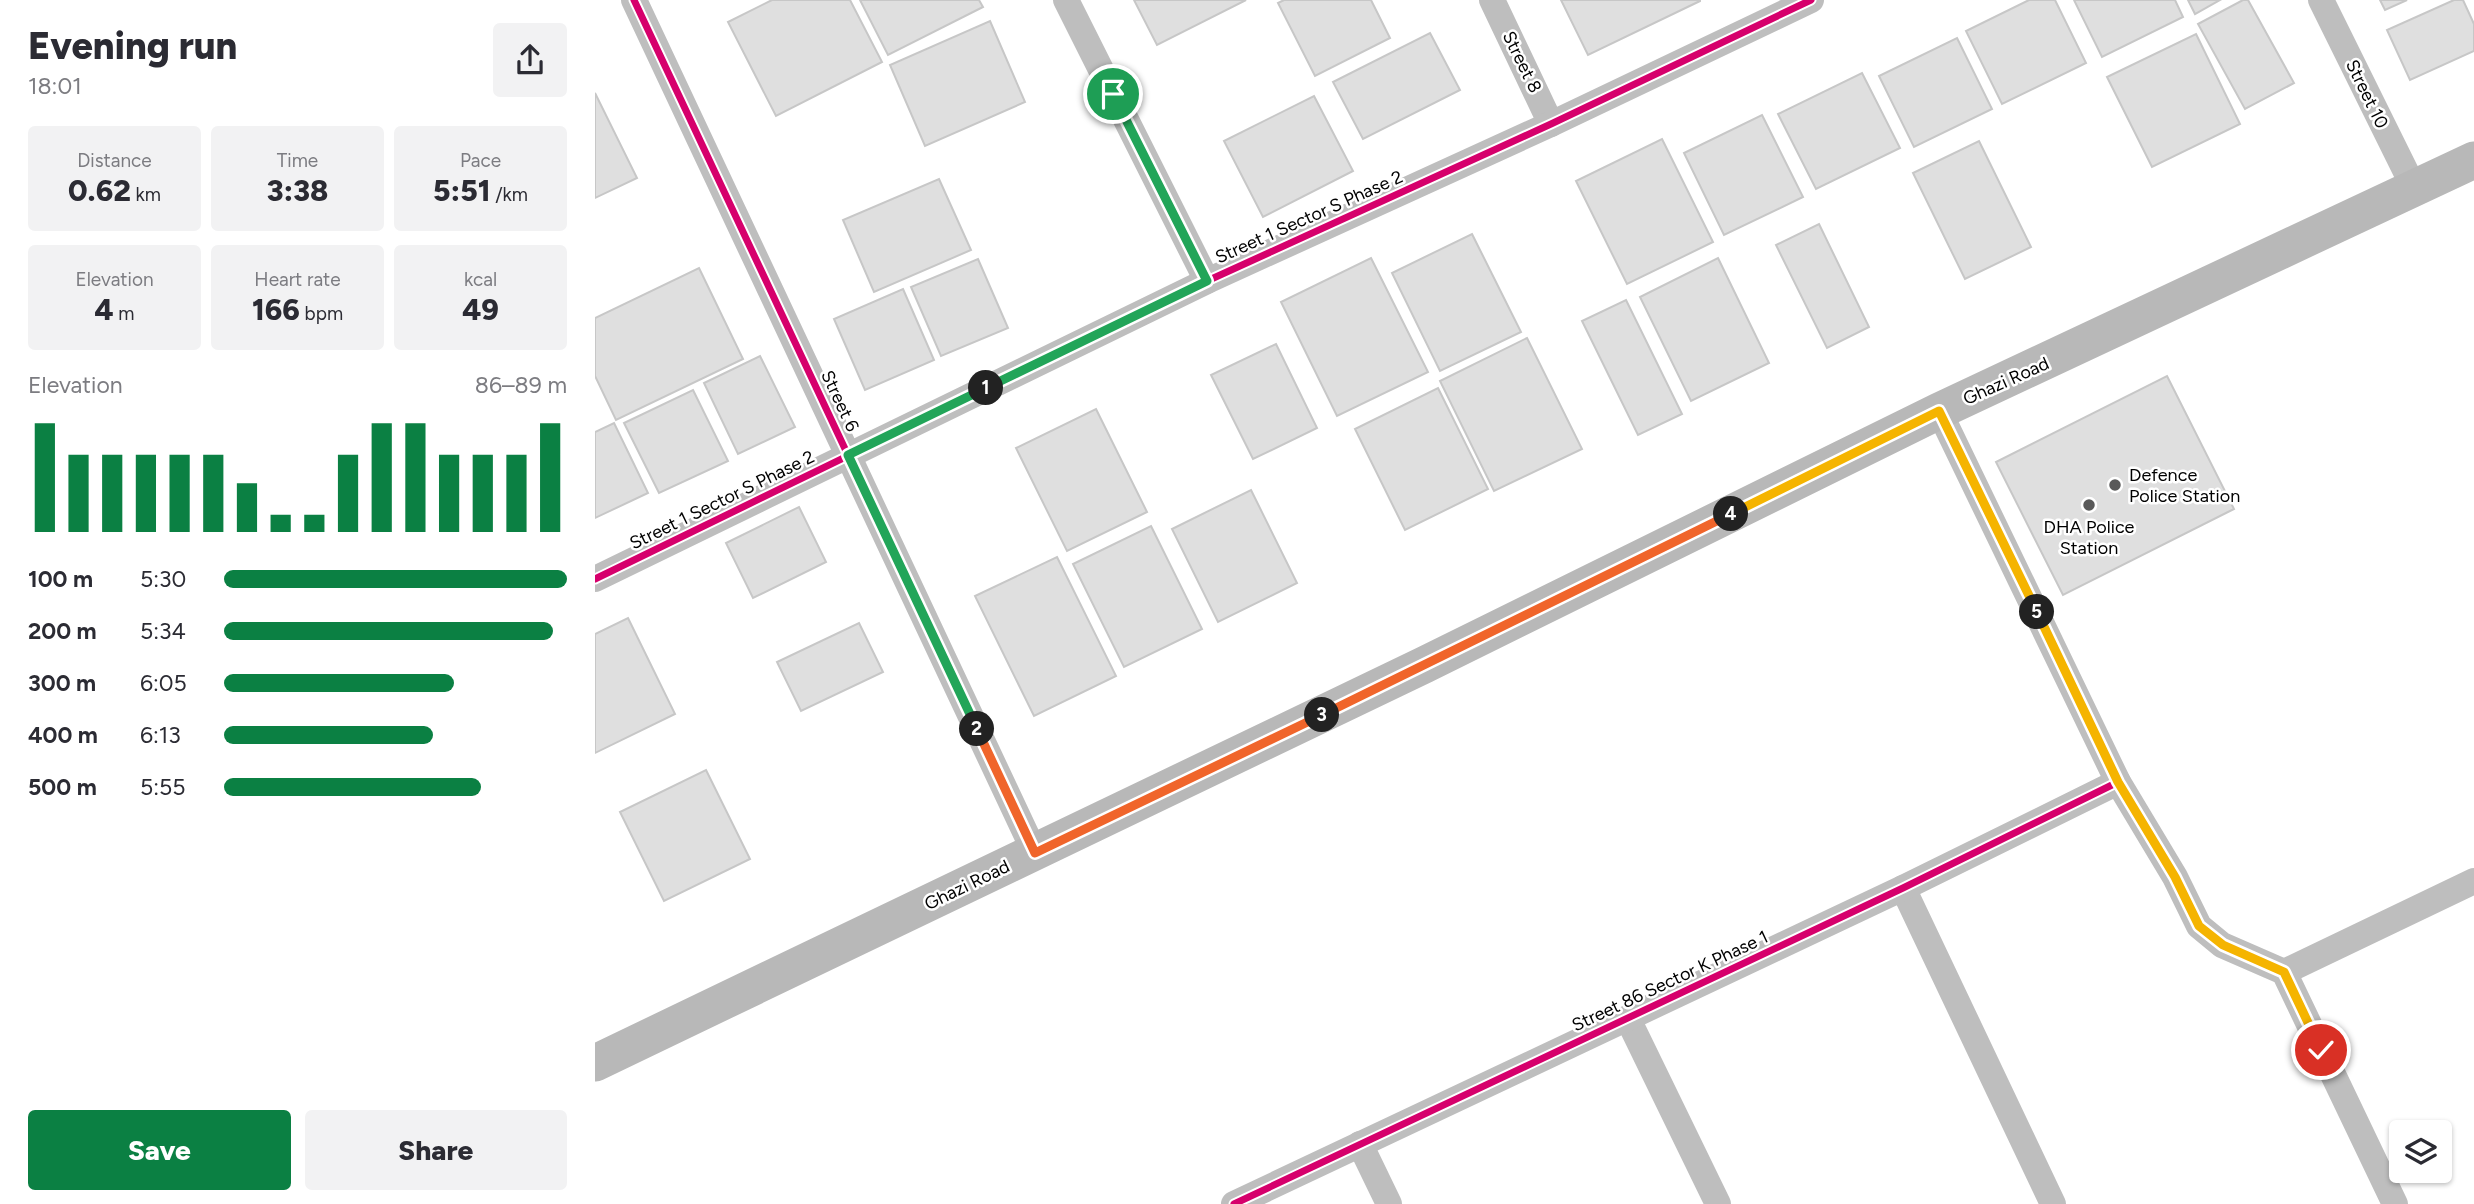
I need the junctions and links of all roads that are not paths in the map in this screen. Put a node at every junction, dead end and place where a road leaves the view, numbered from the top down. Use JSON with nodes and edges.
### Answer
{"nodes":[{"id":1,"x":634,"y":0,"type":"edge"},
{"id":2,"x":1066,"y":0,"type":"edge"},
{"id":3,"x":1492,"y":0,"type":"edge"},
{"id":4,"x":1811,"y":0,"type":"edge"},
{"id":5,"x":2321,"y":0,"type":"edge"},
{"id":6,"x":1551,"y":124,"type":"junction"},
{"id":7,"x":2474,"y":160,"type":"edge"},
{"id":8,"x":2414,"y":188,"type":"junction"},
{"id":9,"x":1207,"y":281,"type":"junction"},
{"id":10,"x":1939,"y":411,"type":"junction"},
{"id":11,"x":848,"y":455,"type":"junction"},
{"id":12,"x":595,"y":579,"type":"edge"},
{"id":13,"x":2118,"y":782,"type":"junction"},
{"id":14,"x":1035,"y":853,"type":"junction"},
{"id":15,"x":2474,"y":881,"type":"edge"},
{"id":16,"x":1903,"y":888,"type":"junction"},
{"id":17,"x":2284,"y":972,"type":"junction"},
{"id":18,"x":1628,"y":1019,"type":"junction"},
{"id":19,"x":595,"y":1063,"type":"edge"},
{"id":20,"x":1360,"y":1144,"type":"junction"},
{"id":21,"x":1234,"y":1204,"type":"edge"},
{"id":22,"x":1389,"y":1204,"type":"edge"},
{"id":23,"x":1718,"y":1204,"type":"edge"},
{"id":24,"x":2053,"y":1204,"type":"edge"},
{"id":25,"x":2395,"y":1204,"type":"edge"}],
"edges":[{"from":1,"to":11,"type":"street","name":"Street 6"},
{"from":2,"to":9,"type":"street"},
{"from":3,"to":6,"type":"street","name":"Street 8"},
{"from":4,"to":6,"type":"street","name":"Street 1 Sector S Phase 2"},
{"from":5,"to":8,"type":"street","name":"Street 10"},
{"from":6,"to":9,"type":"street","name":"Street 1 Sector S Phase 2"},
{"from":7,"to":8,"type":"main road","name":"Ghazi Road"},
{"from":8,"to":10,"type":"main road","name":"Ghazi Road"},
{"from":9,"to":11,"type":"street","name":"Street 1 Sector S Phase 2"},
{"from":10,"to":13,"type":"street"},
{"from":10,"to":14,"type":"main road","name":"Ghazi Road"},
{"from":11,"to":12,"type":"street","name":"Street 1 Sector S Phase 2"},
{"from":11,"to":14,"type":"street","name":"Street 6"},
{"from":13,"to":16,"type":"street","name":"Street 86 Sector K Phase 1"},
{"from":13,"to":17,"type":"street"},
{"from":14,"to":19,"type":"main road","name":"Ghazi Road"},
{"from":15,"to":17,"type":"street"},
{"from":16,"to":18,"type":"street","name":"Street 86 Sector K Phase 1"},
{"from":16,"to":24,"type":"street"},
{"from":17,"to":25,"type":"street"},
{"from":18,"to":20,"type":"street","name":"Street 86 Sector K Phase 1"},
{"from":18,"to":23,"type":"street"},
{"from":20,"to":21,"type":"street","name":"Street 86 Sector K Phase 1"},
{"from":20,"to":22,"type":"street"}]}
